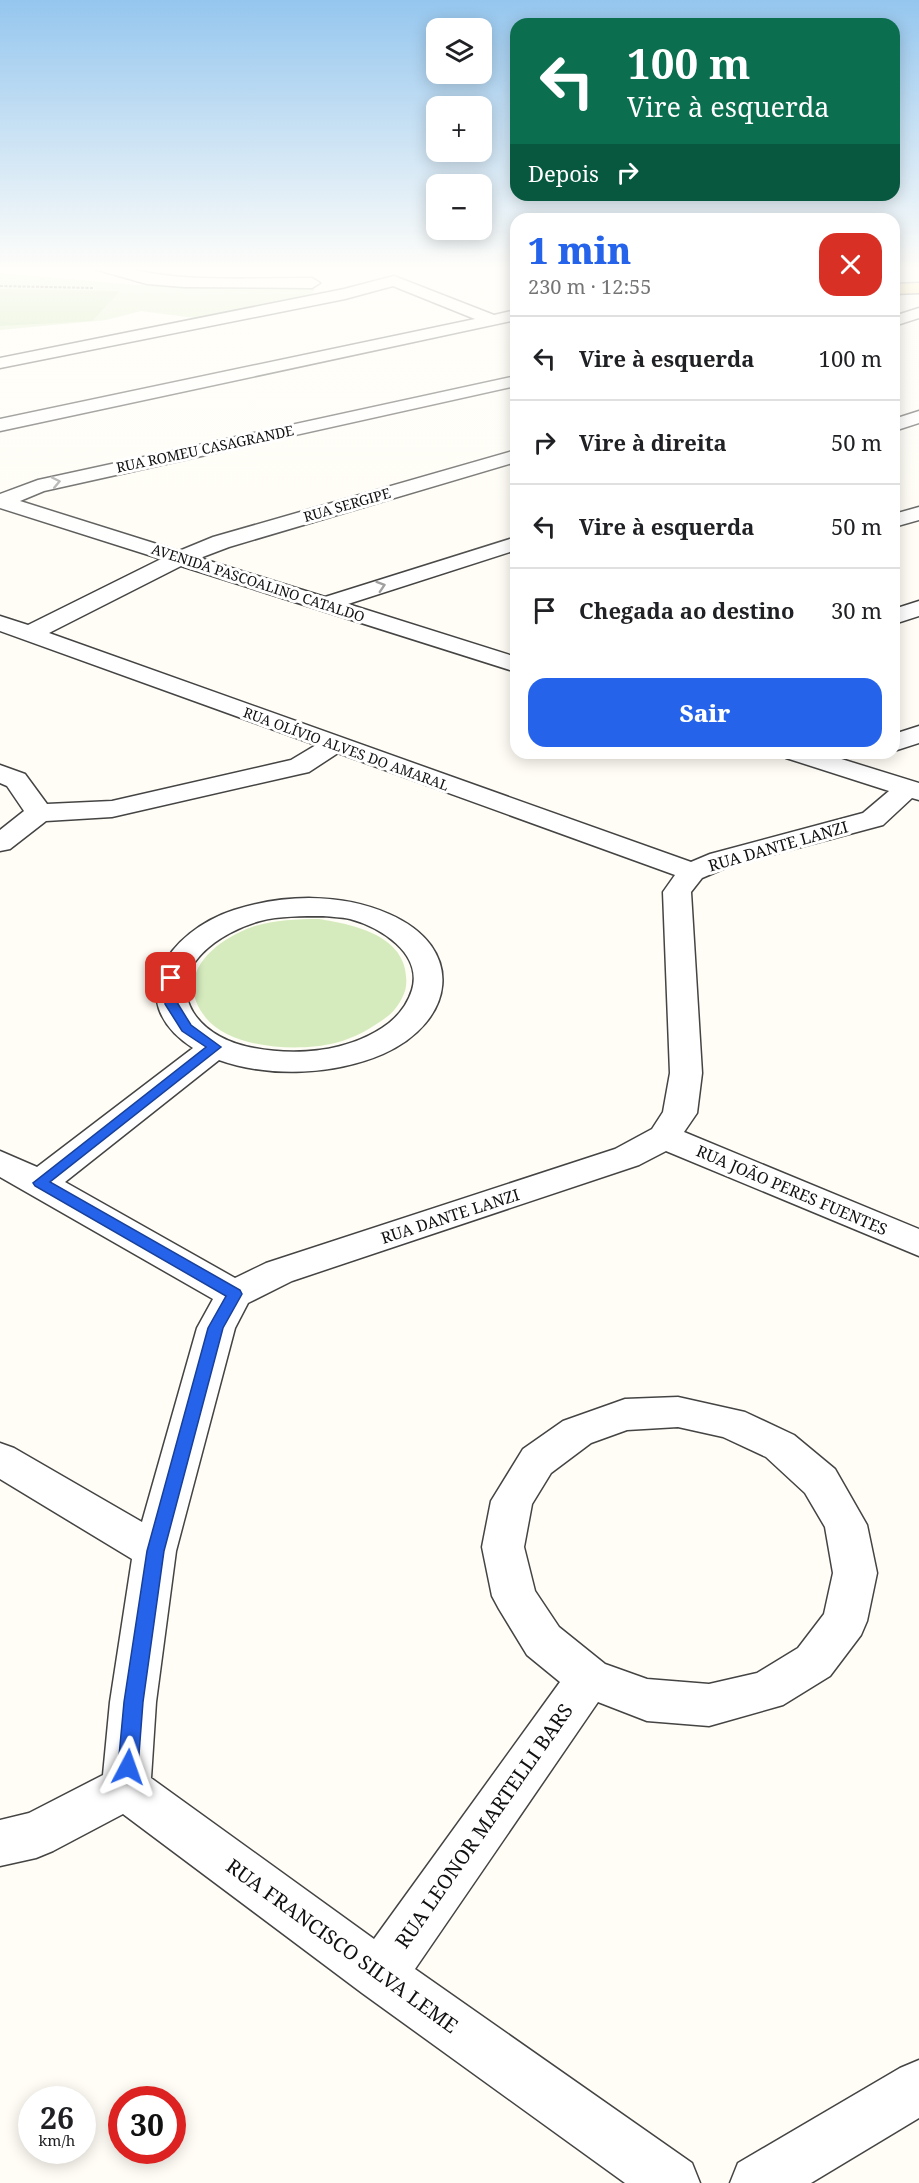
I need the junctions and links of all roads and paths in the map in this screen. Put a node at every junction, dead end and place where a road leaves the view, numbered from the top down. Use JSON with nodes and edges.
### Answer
{"nodes":[{"id":1,"x":268,"y":368,"type":"edge"},
{"id":2,"x":510,"y":382,"type":"edge"},
{"id":3,"x":919,"y":417,"type":"edge"},
{"id":4,"x":900,"y":423,"type":"edge"},
{"id":5,"x":0,"y":425,"type":"edge"},
{"id":6,"x":510,"y":458,"type":"edge"},
{"id":7,"x":1,"y":501,"type":"edge"},
{"id":8,"x":919,"y":513,"type":"edge"},
{"id":9,"x":900,"y":519,"type":"edge"},
{"id":10,"x":510,"y":545,"type":"edge"},
{"id":11,"x":180,"y":558,"type":"junction"},
{"id":12,"x":325,"y":604,"type":"junction"},
{"id":13,"x":919,"y":608,"type":"edge"},
{"id":14,"x":900,"y":615,"type":"edge"},
{"id":15,"x":0,"y":623,"type":"edge"},
{"id":16,"x":29,"y":634,"type":"junction"},
{"id":17,"x":510,"y":644,"type":"edge"},
{"id":18,"x":481,"y":653,"type":"junction"},
{"id":19,"x":510,"y":662,"type":"edge"},
{"id":20,"x":919,"y":734,"type":"edge"},
{"id":21,"x":900,"y":740,"type":"edge"},
{"id":22,"x":334,"y":745,"type":"junction"},
{"id":23,"x":814,"y":759,"type":"edge"},
{"id":24,"x":845,"y":759,"type":"edge"},
{"id":25,"x":830,"y":764,"type":"junction"},
{"id":26,"x":0,"y":773,"type":"edge"},
{"id":27,"x":913,"y":791,"type":"edge"},
{"id":28,"x":39,"y":813,"type":"junction"},
{"id":29,"x":0,"y":843,"type":"edge"},
{"id":30,"x":692,"y":872,"type":"junction"},
{"id":31,"x":215,"y":1047,"type":"junction"},
{"id":32,"x":664,"y":1137,"type":"junction"},
{"id":33,"x":0,"y":1163,"type":"edge"},
{"id":34,"x":40,"y":1183,"type":"junction"},
{"id":35,"x":918,"y":1240,"type":"edge"},
{"id":36,"x":234,"y":1294,"type":"junction"},
{"id":37,"x":0,"y":1459,"type":"edge"},
{"id":38,"x":156,"y":1551,"type":"junction"},
{"id":39,"x":589,"y":1678,"type":"junction"},
{"id":40,"x":126,"y":1788,"type":"junction"},
{"id":41,"x":0,"y":1843,"type":"edge"},
{"id":42,"x":380,"y":1975,"type":"junction"},
{"id":43,"x":919,"y":2087,"type":"edge"},
{"id":44,"x":672,"y":2183,"type":"edge"},
{"id":45,"x":758,"y":2183,"type":"edge"}],
"edges":[{"from":1,"to":5,"type":"street"},
{"from":7,"to":2,"type":"street","name":"RUA ROMEU CASAGRANDE","one_way":true},
{"from":3,"to":4,"type":"street"},
{"from":6,"to":11,"type":"street","name":"RUA SERGIPE"},
{"from":7,"to":11,"type":"street","name":"AVENIDA PASCOALINO CATALDO"},
{"from":8,"to":9,"type":"street"},
{"from":12,"to":10,"type":"street","one_way":true},
{"from":11,"to":12,"type":"street","name":"AVENIDA PASCOALINO CATALDO"},
{"from":11,"to":16,"type":"street","name":"RUA SERGIPE"},
{"from":12,"to":18,"type":"street","name":"AVENIDA PASCOALINO CATALDO"},
{"from":13,"to":14,"type":"street"},
{"from":15,"to":16,"type":"street","name":"RUA OLÍVIO ALVES DO AMARAL"},
{"from":16,"to":22,"type":"street","name":"RUA OLÍVIO ALVES DO AMARAL"},
{"from":17,"to":18,"type":"street"},
{"from":18,"to":19,"type":"street","name":"AVENIDA PASCOALINO CATALDO"},
{"from":20,"to":21,"type":"street"},
{"from":22,"to":28,"type":"street"},
{"from":22,"to":30,"type":"street","name":"RUA OLÍVIO ALVES DO AMARAL"},
{"from":23,"to":25,"type":"street"},
{"from":24,"to":25,"type":"street"},
{"from":25,"to":27,"type":"street"},
{"from":26,"to":28,"type":"street"},
{"from":27,"to":30,"type":"street","name":"RUA DANTE LANZI"},
{"from":28,"to":29,"type":"street"},
{"from":30,"to":32,"type":"street","name":"RUA DANTE LANZI"},
{"from":31,"to":31,"type":"street"},
{"from":31,"to":34,"type":"street"},
{"from":32,"to":35,"type":"street","name":"RUA JOÃO PERES FUENTES"},
{"from":32,"to":36,"type":"street","name":"RUA DANTE LANZI"},
{"from":33,"to":34,"type":"street"},
{"from":34,"to":36,"type":"street"},
{"from":36,"to":38,"type":"street"},
{"from":37,"to":38,"type":"street"},
{"from":38,"to":40,"type":"street"},
{"from":39,"to":39,"type":"street"},
{"from":39,"to":42,"type":"street","name":"RUA LEONOR MARTELLI BARS"},
{"from":40,"to":41,"type":"street"},
{"from":40,"to":42,"type":"street","name":"RUA FRANCISCO SILVA LEME"},
{"from":42,"to":44,"type":"street","name":"RUA FRANCISCO SILVA LEME"},
{"from":43,"to":45,"type":"street"}]}
